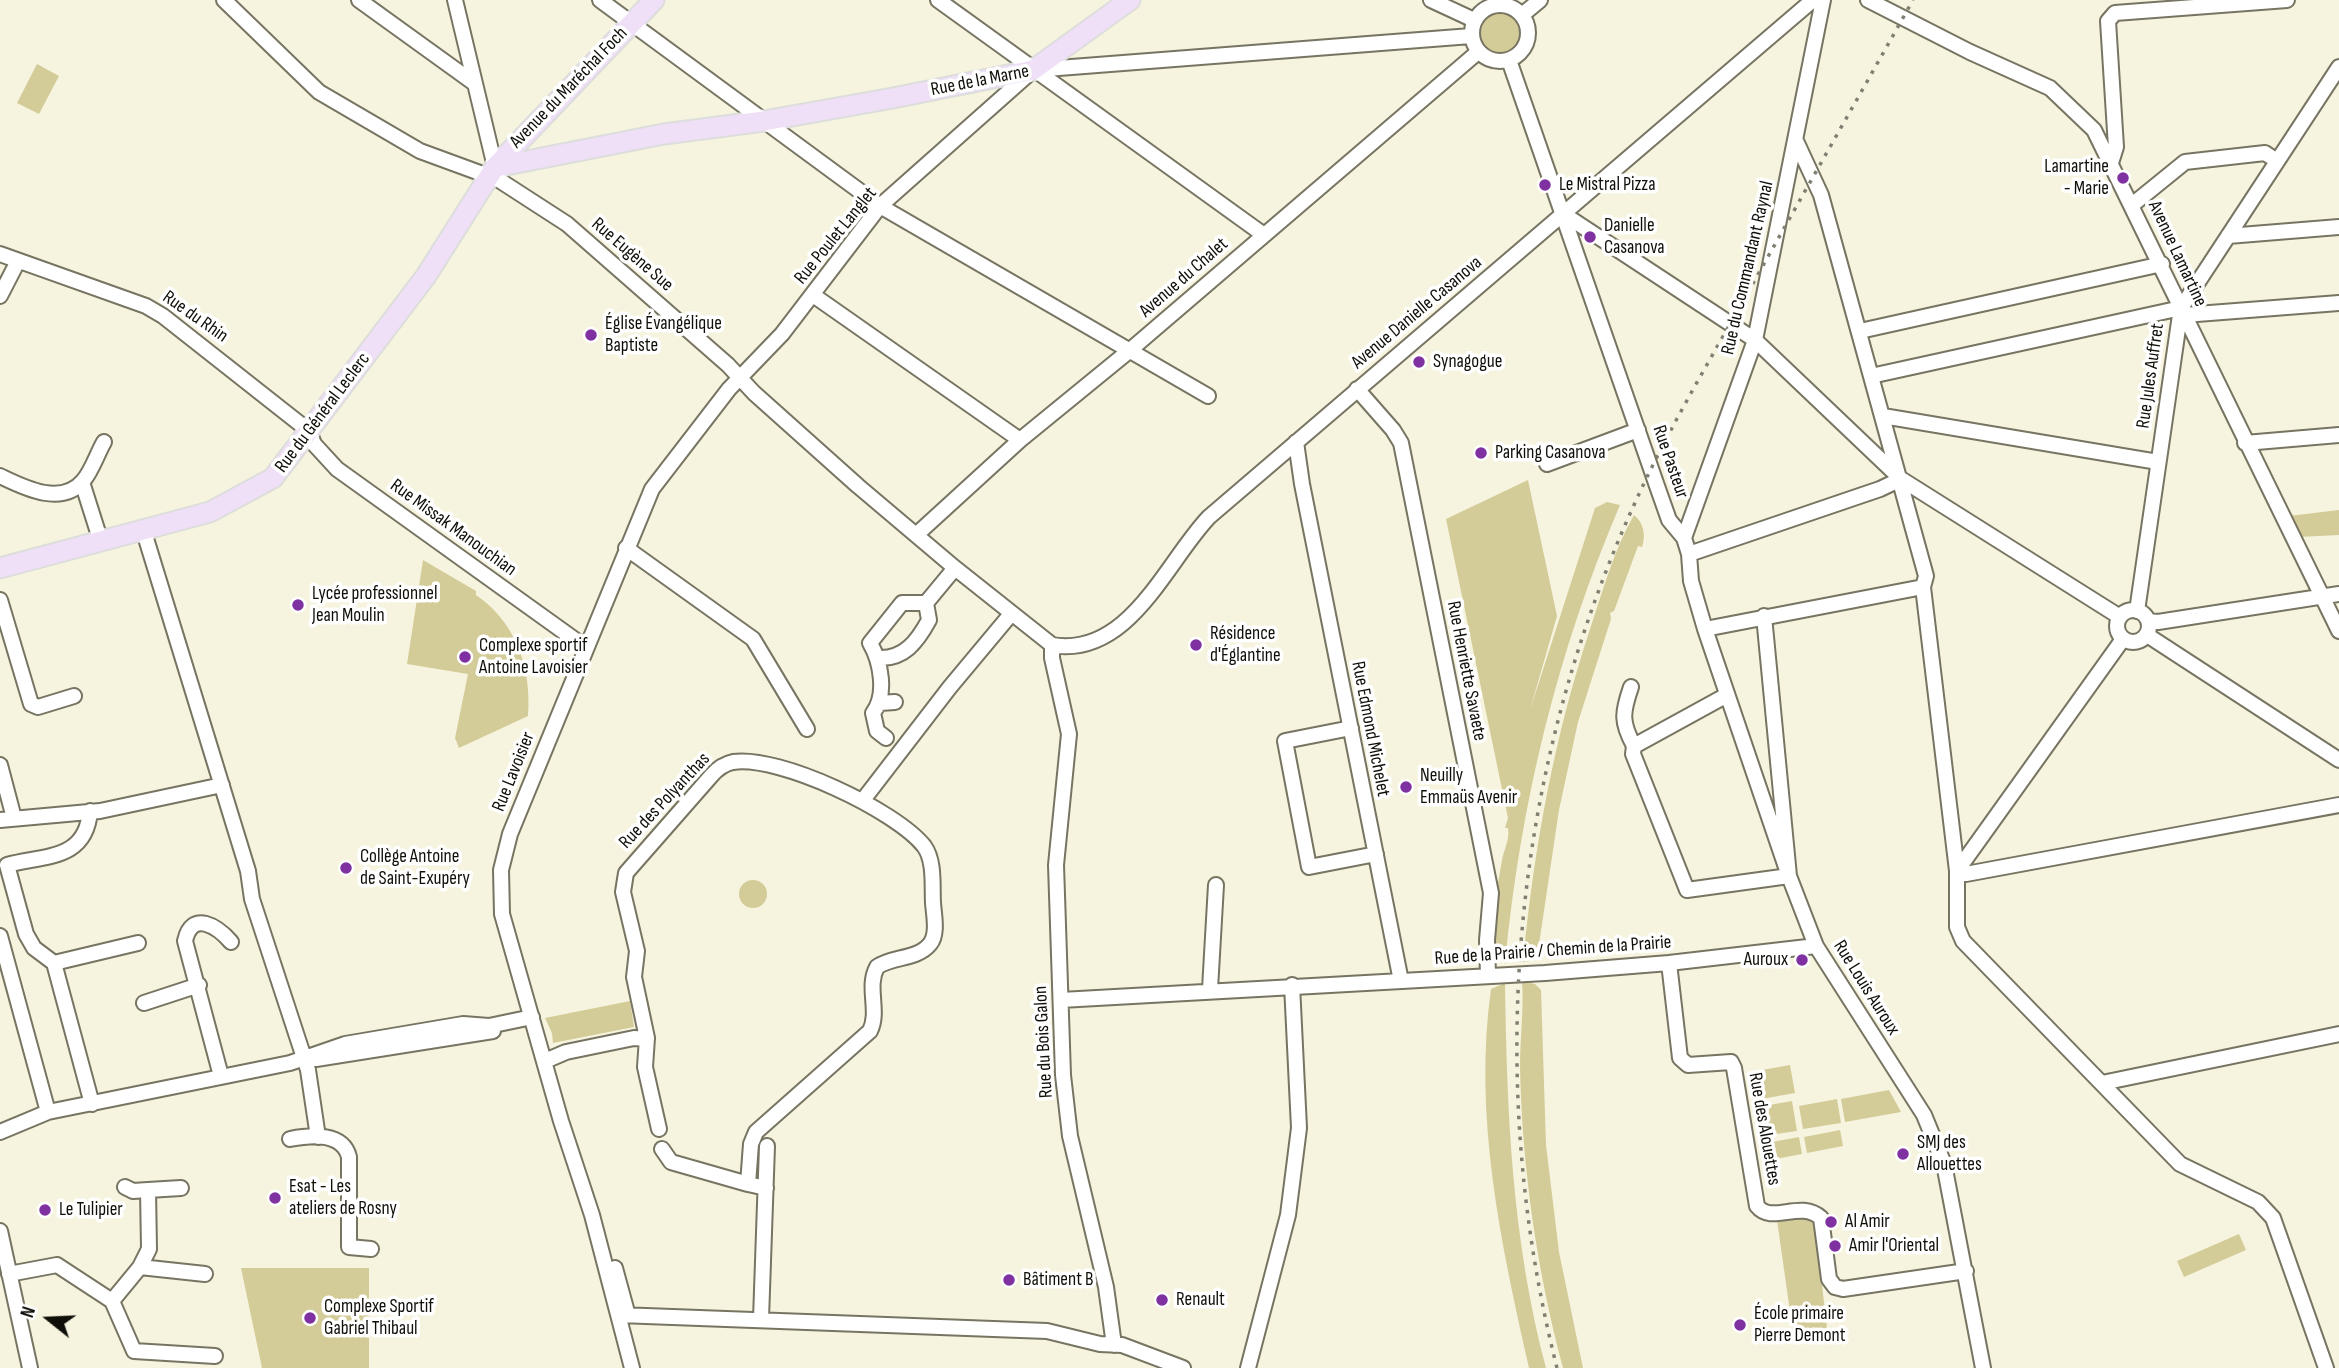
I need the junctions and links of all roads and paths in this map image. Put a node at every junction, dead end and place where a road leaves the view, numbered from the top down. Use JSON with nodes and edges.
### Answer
{"nodes":[{"id":1,"x":224,"y":0,"type":"edge"},
{"id":2,"x":359,"y":0,"type":"edge"},
{"id":3,"x":455,"y":0,"type":"edge"},
{"id":4,"x":600,"y":0,"type":"edge"},
{"id":5,"x":654,"y":0,"type":"edge"},
{"id":6,"x":938,"y":0,"type":"edge"},
{"id":7,"x":1130,"y":0,"type":"edge"},
{"id":8,"x":1431,"y":0,"type":"edge"},
{"id":9,"x":1541,"y":0,"type":"edge"},
{"id":10,"x":1813,"y":0,"type":"edge"},
{"id":11,"x":1823,"y":0,"type":"edge"},
{"id":12,"x":1868,"y":0,"type":"edge"},
{"id":13,"x":2287,"y":0,"type":"edge"},
{"id":14,"x":1490,"y":3,"type":"edge"},
{"id":15,"x":1521,"y":15,"type":"junction"},
{"id":16,"x":1474,"y":20,"type":"junction"},
{"id":17,"x":631,"y":23,"type":"junction"},
{"id":18,"x":1471,"y":36,"type":"junction"},
{"id":19,"x":1478,"y":51,"type":"junction"},
{"id":20,"x":1509,"y":60,"type":"junction"},
{"id":21,"x":2339,"y":67,"type":"edge"},
{"id":22,"x":1033,"y":70,"type":"junction"},
{"id":23,"x":474,"y":83,"type":"junction"},
{"id":24,"x":764,"y":121,"type":"junction"},
{"id":25,"x":1796,"y":141,"type":"junction"},
{"id":26,"x":2277,"y":160,"type":"junction"},
{"id":27,"x":2111,"y":163,"type":"junction"},
{"id":28,"x":491,"y":173,"type":"junction"},
{"id":29,"x":2132,"y":205,"type":"junction"},
{"id":30,"x":880,"y":206,"type":"junction"},
{"id":31,"x":1562,"y":213,"type":"junction"},
{"id":32,"x":2339,"y":228,"type":"edge"},
{"id":33,"x":1264,"y":235,"type":"junction"},
{"id":34,"x":2228,"y":236,"type":"junction"},
{"id":35,"x":0,"y":254,"type":"edge"},
{"id":36,"x":18,"y":261,"type":"junction"},
{"id":37,"x":2162,"y":264,"type":"junction"},
{"id":38,"x":813,"y":295,"type":"junction"},
{"id":39,"x":0,"y":296,"type":"edge"},
{"id":40,"x":2339,"y":303,"type":"edge"},
{"id":41,"x":2182,"y":311,"type":"junction"},
{"id":42,"x":1860,"y":331,"type":"junction"},
{"id":43,"x":1755,"y":340,"type":"junction"},
{"id":44,"x":1129,"y":351,"type":"junction"},
{"id":45,"x":1871,"y":376,"type":"junction"},
{"id":46,"x":739,"y":378,"type":"junction"},
{"id":47,"x":1357,"y":389,"type":"junction"},
{"id":48,"x":1208,"y":396,"type":"dead end"},
{"id":49,"x":1883,"y":416,"type":"junction"},
{"id":50,"x":1638,"y":430,"type":"junction"},
{"id":51,"x":309,"y":431,"type":"junction"},
{"id":52,"x":2339,"y":435,"type":"edge"},
{"id":53,"x":1020,"y":440,"type":"junction"},
{"id":54,"x":104,"y":442,"type":"dead end"},
{"id":55,"x":1296,"y":442,"type":"junction"},
{"id":56,"x":2245,"y":443,"type":"junction"},
{"id":57,"x":1282,"y":454,"type":"junction"},
{"id":58,"x":2158,"y":462,"type":"junction"},
{"id":59,"x":1547,"y":464,"type":"dead end"},
{"id":60,"x":0,"y":475,"type":"edge"},
{"id":61,"x":1901,"y":478,"type":"junction"},
{"id":62,"x":82,"y":482,"type":"junction"},
{"id":63,"x":1302,"y":484,"type":"junction"},
{"id":64,"x":144,"y":532,"type":"junction"},
{"id":65,"x":916,"y":535,"type":"junction"},
{"id":66,"x":1684,"y":538,"type":"junction"},
{"id":67,"x":100,"y":542,"type":"junction"},
{"id":68,"x":626,"y":548,"type":"junction"},
{"id":69,"x":1689,"y":554,"type":"junction"},
{"id":70,"x":0,"y":568,"type":"edge"},
{"id":71,"x":955,"y":568,"type":"junction"},
{"id":72,"x":1923,"y":587,"type":"junction"},
{"id":73,"x":2339,"y":594,"type":"edge"},
{"id":74,"x":2321,"y":597,"type":"junction"},
{"id":75,"x":0,"y":600,"type":"edge"},
{"id":76,"x":926,"y":603,"type":"junction"},
{"id":77,"x":1011,"y":614,"type":"junction"},
{"id":78,"x":1764,"y":616,"type":"junction"},
{"id":79,"x":2120,"y":617,"type":"junction"},
{"id":80,"x":2144,"y":622,"type":"junction"},
{"id":81,"x":1705,"y":629,"type":"junction"},
{"id":82,"x":2339,"y":631,"type":"edge"},
{"id":83,"x":2123,"y":639,"type":"junction"},
{"id":84,"x":1052,"y":645,"type":"junction"},
{"id":85,"x":586,"y":647,"type":"junction"},
{"id":86,"x":879,"y":658,"type":"junction"},
{"id":87,"x":1631,"y":687,"type":"dead end"},
{"id":88,"x":1727,"y":695,"type":"junction"},
{"id":89,"x":74,"y":696,"type":"dead end"},
{"id":90,"x":1350,"y":728,"type":"junction"},
{"id":91,"x":807,"y":729,"type":"dead end"},
{"id":92,"x":886,"y":737,"type":"dead end"},
{"id":93,"x":1634,"y":747,"type":"junction"},
{"id":94,"x":2339,"y":760,"type":"edge"},
{"id":95,"x":0,"y":765,"type":"edge"},
{"id":96,"x":222,"y":785,"type":"junction"},
{"id":97,"x":863,"y":800,"type":"junction"},
{"id":98,"x":2339,"y":805,"type":"edge"},
{"id":99,"x":90,"y":811,"type":"junction"},
{"id":100,"x":7,"y":819,"type":"edge"},
{"id":101,"x":1376,"y":853,"type":"junction"},
{"id":102,"x":1957,"y":871,"type":"junction"},
{"id":103,"x":1789,"y":876,"type":"junction"},
{"id":104,"x":1216,"y":885,"type":"dead end"},
{"id":105,"x":0,"y":936,"type":"edge"},
{"id":106,"x":231,"y":942,"type":"dead end"},
{"id":107,"x":138,"y":943,"type":"dead end"},
{"id":108,"x":1816,"y":946,"type":"junction"},
{"id":109,"x":54,"y":963,"type":"junction"},
{"id":110,"x":1669,"y":963,"type":"junction"},
{"id":111,"x":1488,"y":976,"type":"junction"},
{"id":112,"x":1401,"y":981,"type":"junction"},
{"id":113,"x":199,"y":985,"type":"junction"},
{"id":114,"x":1292,"y":985,"type":"junction"},
{"id":115,"x":1210,"y":989,"type":"junction"},
{"id":116,"x":1061,"y":1000,"type":"junction"},
{"id":117,"x":144,"y":1003,"type":"dead end"},
{"id":118,"x":533,"y":1021,"type":"junction"},
{"id":119,"x":2339,"y":1034,"type":"edge"},
{"id":120,"x":645,"y":1040,"type":"junction"},
{"id":121,"x":304,"y":1059,"type":"junction"},
{"id":122,"x":551,"y":1059,"type":"junction"},
{"id":123,"x":221,"y":1076,"type":"junction"},
{"id":124,"x":2102,"y":1083,"type":"junction"},
{"id":125,"x":92,"y":1104,"type":"junction"},
{"id":126,"x":48,"y":1112,"type":"junction"},
{"id":127,"x":659,"y":1129,"type":"dead end"},
{"id":128,"x":0,"y":1132,"type":"edge"},
{"id":129,"x":318,"y":1137,"type":"junction"},
{"id":130,"x":290,"y":1139,"type":"dead end"},
{"id":131,"x":767,"y":1146,"type":"dead end"},
{"id":132,"x":662,"y":1149,"type":"dead end"},
{"id":133,"x":748,"y":1184,"type":"junction"},
{"id":134,"x":125,"y":1187,"type":"dead end"},
{"id":135,"x":181,"y":1188,"type":"dead end"},
{"id":136,"x":766,"y":1188,"type":"junction"},
{"id":137,"x":148,"y":1190,"type":"junction"},
{"id":138,"x":0,"y":1231,"type":"edge"},
{"id":139,"x":371,"y":1248,"type":"dead end"},
{"id":140,"x":140,"y":1267,"type":"junction"},
{"id":141,"x":1966,"y":1271,"type":"junction"},
{"id":142,"x":9,"y":1274,"type":"junction"},
{"id":143,"x":205,"y":1274,"type":"dead end"},
{"id":144,"x":112,"y":1301,"type":"junction"},
{"id":145,"x":761,"y":1319,"type":"junction"},
{"id":146,"x":1114,"y":1345,"type":"junction"},
{"id":147,"x":215,"y":1356,"type":"dead end"},
{"id":148,"x":2339,"y":1358,"type":"edge"},
{"id":149,"x":2324,"y":1363,"type":"edge"},
{"id":150,"x":30,"y":1368,"type":"edge"},
{"id":151,"x":1183,"y":1368,"type":"edge"},
{"id":152,"x":1248,"y":1368,"type":"edge"},
{"id":153,"x":1983,"y":1368,"type":"edge"}],
"edges":[{"from":1,"to":28,"type":"street","name":"Rue Eugène Sue"},
{"from":2,"to":23,"type":"street"},
{"from":3,"to":23,"type":"street"},
{"from":4,"to":17,"type":"street"},
{"from":5,"to":17,"type":"main road","name":"Avenue du Maréchal Foch"},
{"from":6,"to":22,"type":"street"},
{"from":7,"to":22,"type":"main road"},
{"from":8,"to":16,"type":"street"},
{"from":9,"to":15,"type":"street"},
{"from":10,"to":31,"type":"street","name":"Avenue Danielle Casanova"},
{"from":11,"to":25,"type":"street","name":"Rue du Commandant Raynal"},
{"from":12,"to":27,"type":"street","name":"Avenue Lamartine"},
{"from":13,"to":27,"type":"street"},
{"from":14,"to":15,"type":"street"},
{"from":14,"to":16,"type":"street"},
{"from":15,"to":20,"type":"street"},
{"from":16,"to":18,"type":"street"},
{"from":17,"to":24,"type":"street"},
{"from":17,"to":28,"type":"main road","name":"Avenue du Maréchal Foch"},
{"from":18,"to":19,"type":"street"},
{"from":18,"to":22,"type":"street","name":"Rue de la Marne"},
{"from":19,"to":20,"type":"street"},
{"from":19,"to":33,"type":"street","name":"Avenue du Chalet"},
{"from":20,"to":31,"type":"street","name":"Rue Pasteur"},
{"from":21,"to":26,"type":"street","name":"Rue Jules Auffret"},
{"from":22,"to":24,"type":"main road","name":"Rue de la Marne"},
{"from":22,"to":30,"type":"street","name":"Rue Poulet Langlet"},
{"from":22,"to":33,"type":"street"},
{"from":23,"to":28,"type":"street"},
{"from":24,"to":28,"type":"main road","name":"Rue de la Marne"},
{"from":24,"to":30,"type":"street"},
{"from":25,"to":42,"type":"street"},
{"from":25,"to":43,"type":"street","name":"Rue du Commandant Raynal"},
{"from":26,"to":29,"type":"street"},
{"from":26,"to":34,"type":"street","name":"Rue Jules Auffret"},
{"from":27,"to":29,"type":"street","name":"Avenue Lamartine"},
{"from":28,"to":46,"type":"street","name":"Rue Eugène Sue"},
{"from":28,"to":51,"type":"main road","name":"Rue du Général Leclerc"},
{"from":29,"to":37,"type":"street","name":"Avenue Lamartine"},
{"from":30,"to":38,"type":"street","name":"Rue Poulet Langlet"},
{"from":30,"to":44,"type":"street"},
{"from":31,"to":43,"type":"street"},
{"from":31,"to":47,"type":"street","name":"Avenue Danielle Casanova"},
{"from":31,"to":50,"type":"street","name":"Rue Pasteur"},
{"from":32,"to":34,"type":"street"},
{"from":33,"to":44,"type":"street","name":"Avenue du Chalet"},
{"from":34,"to":41,"type":"street","name":"Rue Jules Auffret"},
{"from":35,"to":36,"type":"street","name":"Rue du Rhin"},
{"from":36,"to":39,"type":"street"},
{"from":36,"to":51,"type":"street","name":"Rue du Rhin"},
{"from":37,"to":41,"type":"street","name":"Avenue Lamartine"},
{"from":37,"to":42,"type":"street"},
{"from":38,"to":46,"type":"street","name":"Rue Poulet Langlet"},
{"from":38,"to":53,"type":"street"},
{"from":40,"to":41,"type":"street"},
{"from":41,"to":45,"type":"street"},
{"from":41,"to":56,"type":"street","name":"Avenue Lamartine"},
{"from":41,"to":58,"type":"street","name":"Rue Jules Auffret"},
{"from":42,"to":45,"type":"street"},
{"from":43,"to":61,"type":"street"},
{"from":43,"to":66,"type":"street","name":"Rue du Commandant Raynal"},
{"from":44,"to":48,"type":"street"},
{"from":44,"to":53,"type":"street","name":"Avenue du Chalet"},
{"from":45,"to":49,"type":"street"},
{"from":46,"to":65,"type":"street","name":"Rue Eugène Sue"},
{"from":46,"to":68,"type":"street","name":"Rue Lavoisier"},
{"from":47,"to":55,"type":"street","name":"Avenue Danielle Casanova"},
{"from":47,"to":111,"type":"street","name":"Rue Henriette Savaete"},
{"from":49,"to":58,"type":"street"},
{"from":49,"to":61,"type":"street"},
{"from":50,"to":59,"type":"street"},
{"from":50,"to":66,"type":"street","name":"Rue Pasteur"},
{"from":51,"to":64,"type":"main road","name":"Rue du Général Leclerc"},
{"from":51,"to":85,"type":"street","name":"Rue Missak Manouchian"},
{"from":52,"to":56,"type":"street"},
{"from":53,"to":65,"type":"street","name":"Avenue du Chalet"},
{"from":54,"to":62,"type":"street"},
{"from":55,"to":57,"type":"street","name":"Avenue Danielle Casanova"},
{"from":55,"to":63,"type":"street","name":"Rue Edmond Michelet"},
{"from":56,"to":74,"type":"street","name":"Avenue Lamartine"},
{"from":57,"to":63,"type":"street","name":"Rue Edmond Michelet"},
{"from":57,"to":84,"type":"street","name":"Avenue Danielle Casanova"},
{"from":58,"to":80,"type":"street","name":"Rue Jules Auffret"},
{"from":60,"to":62,"type":"street"},
{"from":61,"to":69,"type":"street"},
{"from":61,"to":72,"type":"street"},
{"from":61,"to":79,"type":"street"},
{"from":62,"to":67,"type":"street"},
{"from":63,"to":90,"type":"street","name":"Rue Edmond Michelet"},
{"from":64,"to":67,"type":"main road","name":"Rue du Général Leclerc"},
{"from":64,"to":96,"type":"street"},
{"from":65,"to":71,"type":"street","name":"Rue Eugène Sue"},
{"from":66,"to":69,"type":"street","name":"Rue Pasteur"},
{"from":67,"to":70,"type":"main road","name":"Rue du Général Leclerc"},
{"from":68,"to":85,"type":"street","name":"Rue Lavoisier"},
{"from":68,"to":91,"type":"street"},
{"from":69,"to":81,"type":"street","name":"Rue Pasteur"},
{"from":71,"to":76,"type":"street"},
{"from":71,"to":77,"type":"street","name":"Rue Eugène Sue"},
{"from":72,"to":78,"type":"street"},
{"from":72,"to":102,"type":"street"},
{"from":73,"to":74,"type":"street"},
{"from":74,"to":80,"type":"street"},
{"from":74,"to":82,"type":"street","name":"Avenue Lamartine"},
{"from":75,"to":89,"type":"street"},
{"from":76,"to":86,"type":"street"},
{"from":76,"to":86,"type":"street"},
{"from":77,"to":84,"type":"street","name":"Rue Eugène Sue"},
{"from":77,"to":97,"type":"street"},
{"from":78,"to":81,"type":"street"},
{"from":78,"to":103,"type":"street","name":"Rue Louis Auroux"},
{"from":79,"to":80,"type":"street"},
{"from":79,"to":83,"type":"street"},
{"from":80,"to":83,"type":"street"},
{"from":80,"to":94,"type":"street"},
{"from":81,"to":88,"type":"street","name":"Rue Pasteur"},
{"from":83,"to":102,"type":"street"},
{"from":84,"to":116,"type":"street","name":"Rue du Bois Galon"},
{"from":85,"to":118,"type":"street","name":"Rue Lavoisier"},
{"from":86,"to":92,"type":"street"},
{"from":87,"to":93,"type":"street"},
{"from":88,"to":93,"type":"street"},
{"from":88,"to":103,"type":"street","name":"Rue Pasteur"},
{"from":90,"to":101,"type":"street","name":"Rue Edmond Michelet"},
{"from":90,"to":101,"type":"street"},
{"from":93,"to":103,"type":"street"},
{"from":95,"to":100,"type":"street"},
{"from":96,"to":99,"type":"street"},
{"from":96,"to":121,"type":"street"},
{"from":97,"to":120,"type":"street","name":"Rue des Polyanthas"},
{"from":97,"to":133,"type":"street","name":"Rue des Polyanthas"},
{"from":98,"to":102,"type":"street"},
{"from":99,"to":100,"type":"street"},
{"from":99,"to":109,"type":"street"},
{"from":101,"to":112,"type":"street","name":"Rue Edmond Michelet"},
{"from":102,"to":124,"type":"street"},
{"from":103,"to":108,"type":"street","name":"Rue Louis Auroux"},
{"from":104,"to":115,"type":"street"},
{"from":105,"to":126,"type":"street"},
{"from":106,"to":113,"type":"street"},
{"from":107,"to":109,"type":"street"},
{"from":108,"to":110,"type":"street","name":"Rue de la Prairie / Chemin de la Prairie"},
{"from":108,"to":141,"type":"street","name":"Rue Louis Auroux"},
{"from":109,"to":125,"type":"street"},
{"from":110,"to":111,"type":"street","name":"Rue de la Prairie / Chemin de la Prairie"},
{"from":110,"to":141,"type":"street","name":"Rue des Alouettes"},
{"from":111,"to":112,"type":"street","name":"Rue de la Prairie / Chemin de la Prairie"},
{"from":112,"to":114,"type":"street","name":"Rue de la Prairie / Chemin de la Prairie"},
{"from":113,"to":117,"type":"street"},
{"from":113,"to":123,"type":"street"},
{"from":114,"to":115,"type":"street","name":"Rue de la Prairie / Chemin de la Prairie"},
{"from":114,"to":152,"type":"street"},
{"from":115,"to":116,"type":"street","name":"Rue de la Prairie / Chemin de la Prairie"},
{"from":116,"to":146,"type":"street","name":"Rue du Bois Galon"},
{"from":118,"to":121,"type":"street"},
{"from":118,"to":122,"type":"street","name":"Rue Lavoisier"},
{"from":119,"to":124,"type":"street"},
{"from":120,"to":122,"type":"street"},
{"from":120,"to":127,"type":"street","name":"Rue des Polyanthas"},
{"from":121,"to":123,"type":"street"},
{"from":121,"to":129,"type":"street"},
{"from":122,"to":145,"type":"street","name":"Rue Lavoisier"},
{"from":123,"to":125,"type":"street"},
{"from":124,"to":149,"type":"street"},
{"from":125,"to":126,"type":"street"},
{"from":126,"to":128,"type":"street"},
{"from":129,"to":130,"type":"street"},
{"from":129,"to":139,"type":"street"},
{"from":131,"to":136,"type":"street"},
{"from":132,"to":133,"type":"street"},
{"from":133,"to":136,"type":"street"},
{"from":134,"to":137,"type":"street"},
{"from":135,"to":137,"type":"street"},
{"from":136,"to":145,"type":"street"},
{"from":137,"to":140,"type":"street"},
{"from":138,"to":142,"type":"street"},
{"from":140,"to":143,"type":"street"},
{"from":140,"to":144,"type":"street"},
{"from":141,"to":153,"type":"street","name":"Rue Louis Auroux"},
{"from":142,"to":144,"type":"street"},
{"from":142,"to":150,"type":"street"},
{"from":144,"to":147,"type":"street"},
{"from":145,"to":146,"type":"street"},
{"from":146,"to":151,"type":"street"},
{"from":148,"to":149,"type":"street"}]}
